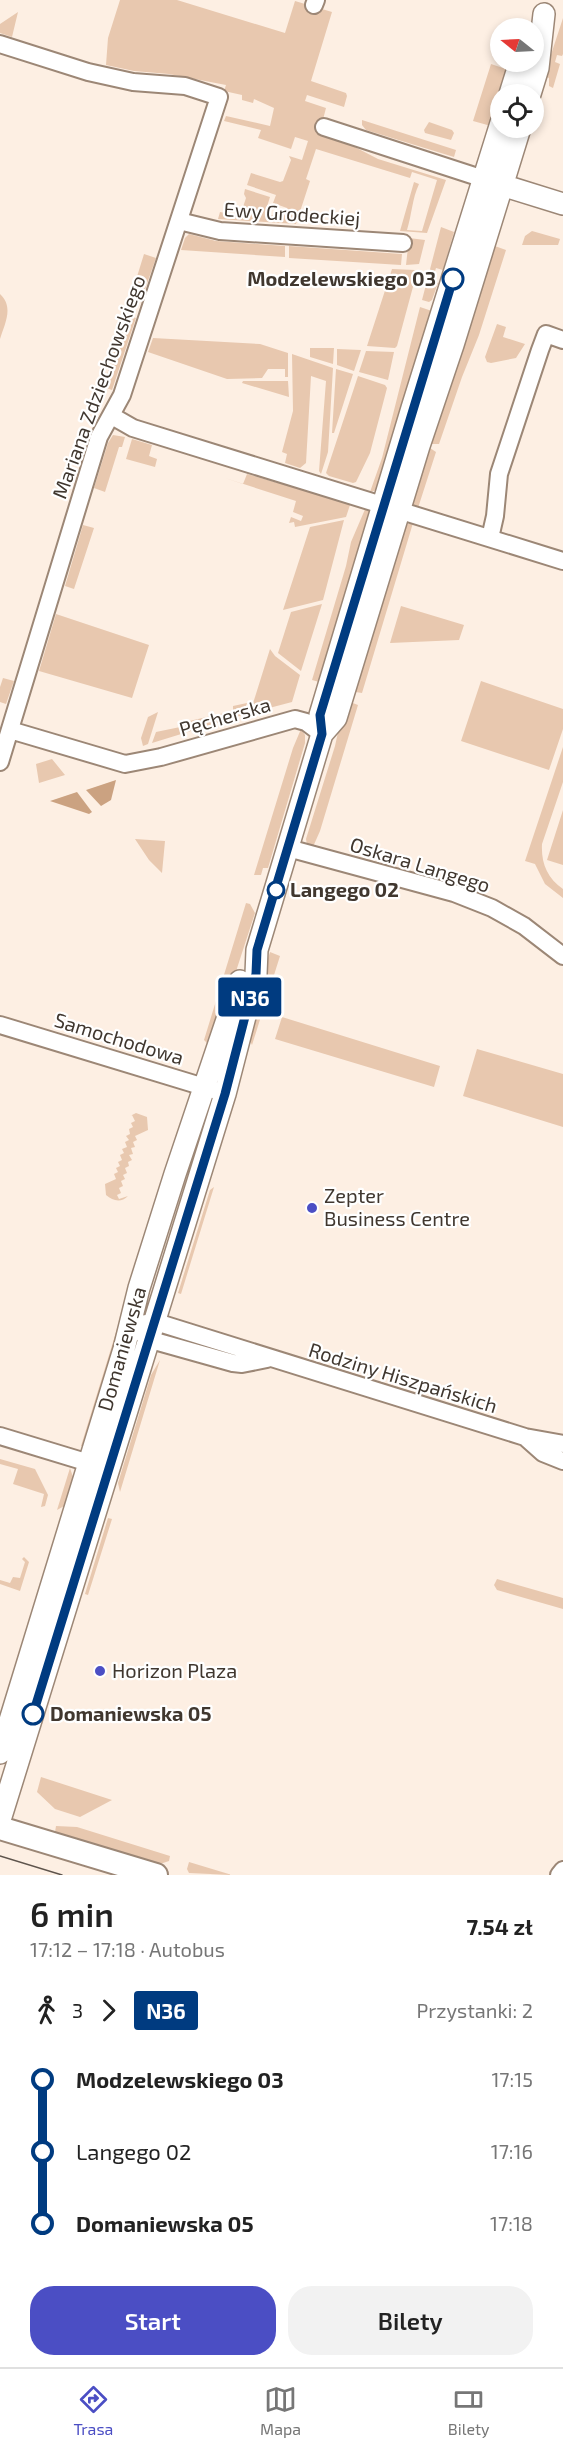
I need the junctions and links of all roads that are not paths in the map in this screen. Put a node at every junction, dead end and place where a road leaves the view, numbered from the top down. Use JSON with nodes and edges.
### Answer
{"nodes":[{"id":1,"x":546,"y":7,"type":"edge"},
{"id":2,"x":0,"y":44,"type":"edge"},
{"id":3,"x":533,"y":84,"type":"edge"},
{"id":4,"x":324,"y":127,"type":"dead end"},
{"id":5,"x":499,"y":138,"type":"edge"},
{"id":6,"x":515,"y":138,"type":"edge"},
{"id":7,"x":493,"y":182,"type":"junction"},
{"id":8,"x":563,"y":204,"type":"edge"},
{"id":9,"x":179,"y":221,"type":"junction"},
{"id":10,"x":403,"y":243,"type":"dead end"},
{"id":11,"x":563,"y":340,"type":"edge"},
{"id":12,"x":112,"y":416,"type":"junction"},
{"id":13,"x":391,"y":508,"type":"junction"},
{"id":14,"x":490,"y":538,"type":"junction"},
{"id":15,"x":563,"y":561,"type":"edge"},
{"id":16,"x":9,"y":730,"type":"junction"},
{"id":17,"x":322,"y":734,"type":"junction"},
{"id":18,"x":0,"y":762,"type":"edge"},
{"id":19,"x":288,"y":848,"type":"junction"},
{"id":20,"x":257,"y":950,"type":"junction"},
{"id":21,"x":563,"y":956,"type":"edge"},
{"id":22,"x":0,"y":1025,"type":"edge"},
{"id":23,"x":204,"y":1087,"type":"junction"},
{"id":24,"x":225,"y":1094,"type":"junction"},
{"id":25,"x":130,"y":1325,"type":"junction"},
{"id":26,"x":153,"y":1331,"type":"junction"},
{"id":27,"x":0,"y":1436,"type":"edge"},
{"id":28,"x":525,"y":1437,"type":"junction"},
{"id":29,"x":563,"y":1444,"type":"edge"},
{"id":30,"x":563,"y":1461,"type":"edge"},
{"id":31,"x":89,"y":1463,"type":"junction"},
{"id":32,"x":0,"y":1753,"type":"edge"},
{"id":33,"x":0,"y":1820,"type":"edge"},
{"id":34,"x":0,"y":1828,"type":"edge"},
{"id":35,"x":563,"y":1870,"type":"edge"},
{"id":36,"x":156,"y":1875,"type":"edge"},
{"id":37,"x":559,"y":1875,"type":"edge"}],
"edges":[{"from":1,"to":3,"type":"street"},
{"from":2,"to":9,"type":"street","name":"Mariana Zdziechowskiego"},
{"from":4,"to":7,"type":"street"},
{"from":5,"to":7,"type":"street","name":"Domaniewska"},
{"from":6,"to":7,"type":"street","name":"Domaniewska"},
{"from":7,"to":8,"type":"street"},
{"from":7,"to":13,"type":"street","name":"Domaniewska"},
{"from":9,"to":10,"type":"street","name":"Ewy Grodeckiej"},
{"from":9,"to":12,"type":"street","name":"Mariana Zdziechowskiego"},
{"from":11,"to":14,"type":"street"},
{"from":12,"to":13,"type":"street"},
{"from":12,"to":16,"type":"street","name":"Mariana Zdziechowskiego"},
{"from":13,"to":14,"type":"street"},
{"from":13,"to":17,"type":"street","name":"Domaniewska"},
{"from":14,"to":15,"type":"street"},
{"from":16,"to":17,"type":"street","name":"Pęcherska"},
{"from":16,"to":18,"type":"street","name":"Mariana Zdziechowskiego"},
{"from":17,"to":19,"type":"street","name":"Domaniewska"},
{"from":19,"to":20,"type":"street","name":"Domaniewska"},
{"from":19,"to":21,"type":"street","name":"Oskara Langego"},
{"from":20,"to":23,"type":"street","name":"Domaniewska"},
{"from":20,"to":24,"type":"street","name":"Domaniewska"},
{"from":22,"to":23,"type":"street","name":"Samochodowa"},
{"from":23,"to":24,"type":"street","name":"Samochodowa"},
{"from":23,"to":25,"type":"street","name":"Domaniewska"},
{"from":24,"to":26,"type":"street","name":"Domaniewska"},
{"from":25,"to":26,"type":"street","name":"Rodziny Hiszpańskich"},
{"from":25,"to":31,"type":"street","name":"Domaniewska"},
{"from":26,"to":28,"type":"street","name":"Rodziny Hiszpańskich"},
{"from":26,"to":33,"type":"street","name":"Domaniewska"},
{"from":27,"to":31,"type":"street"},
{"from":28,"to":29,"type":"street","name":"Rodziny Hiszpańskich"},
{"from":28,"to":30,"type":"street","name":"Rodziny Hiszpańskich"},
{"from":31,"to":32,"type":"street","name":"Domaniewska"},
{"from":34,"to":36,"type":"main road"},
{"from":35,"to":37,"type":"street"}]}
